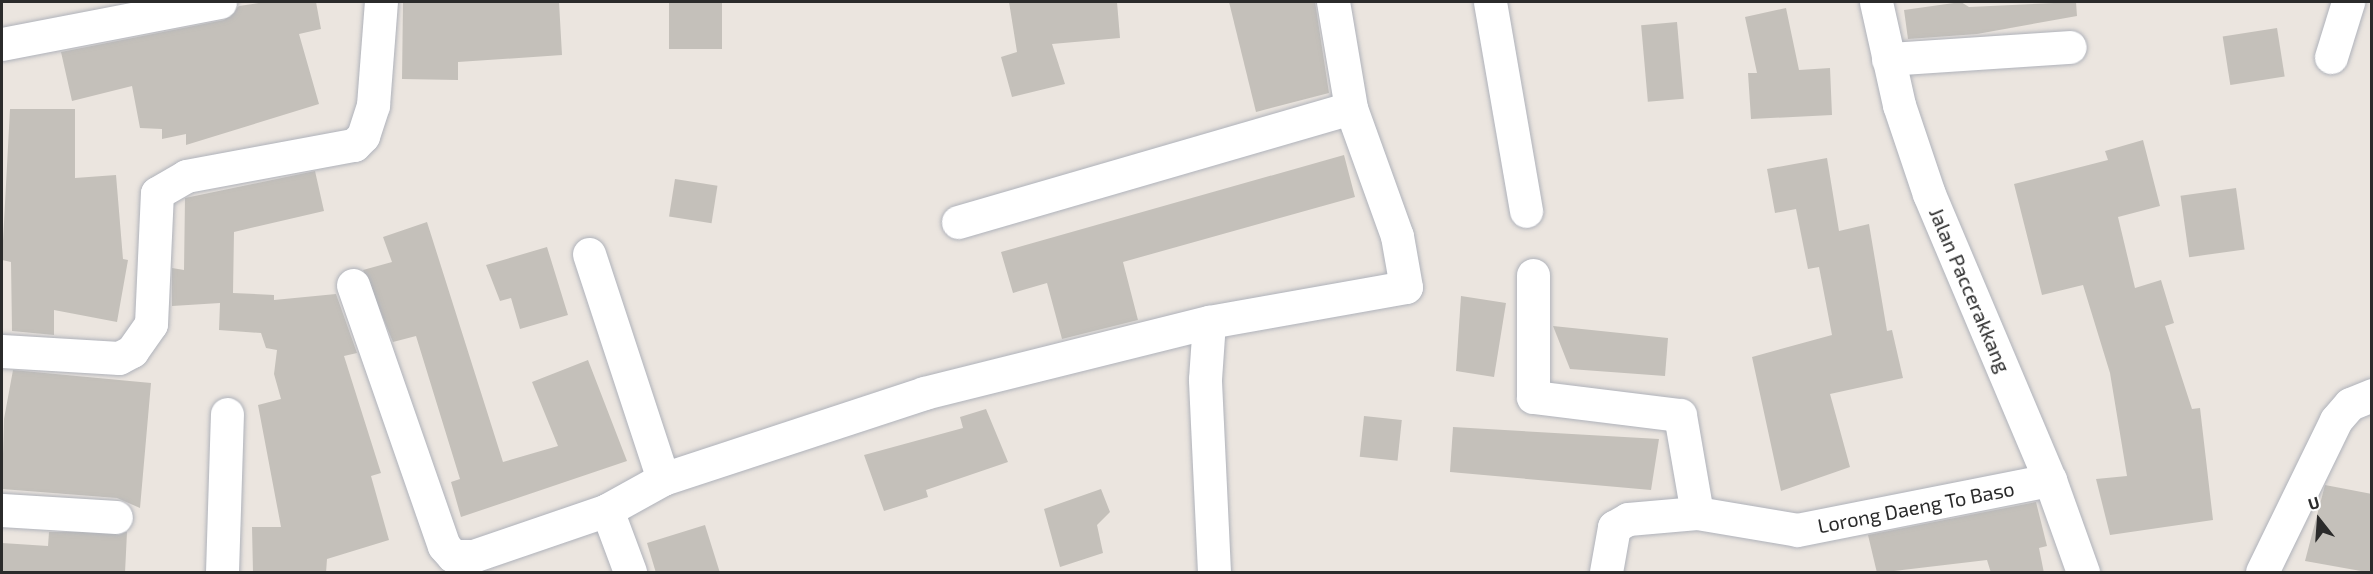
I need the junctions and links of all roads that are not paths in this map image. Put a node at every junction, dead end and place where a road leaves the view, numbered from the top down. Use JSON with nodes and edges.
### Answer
{"nodes":[{"id":1,"x":220,"y":2,"type":"edge"},
{"id":2,"x":381,"y":2,"type":"edge"},
{"id":3,"x":1333,"y":2,"type":"edge"},
{"id":4,"x":1490,"y":2,"type":"edge"},
{"id":5,"x":1876,"y":2,"type":"edge"},
{"id":6,"x":2348,"y":2,"type":"edge"},
{"id":7,"x":2,"y":44,"type":"edge"},
{"id":8,"x":2070,"y":47,"type":"dead end"},
{"id":9,"x":2331,"y":57,"type":"dead end"},
{"id":10,"x":1888,"y":59,"type":"junction"},
{"id":11,"x":1351,"y":108,"type":"junction"},
{"id":12,"x":1526,"y":212,"type":"dead end"},
{"id":13,"x":958,"y":222,"type":"dead end"},
{"id":14,"x":589,"y":254,"type":"dead end"},
{"id":15,"x":1533,"y":275,"type":"dead end"},
{"id":16,"x":353,"y":285,"type":"dead end"},
{"id":17,"x":1209,"y":322,"type":"junction"},
{"id":18,"x":2,"y":351,"type":"edge"},
{"id":19,"x":2372,"y":395,"type":"edge"},
{"id":20,"x":227,"y":414,"type":"dead end"},
{"id":21,"x":663,"y":479,"type":"junction"},
{"id":22,"x":2050,"y":480,"type":"junction"},
{"id":23,"x":2,"y":510,"type":"edge"},
{"id":24,"x":607,"y":510,"type":"junction"},
{"id":25,"x":1697,"y":513,"type":"junction"},
{"id":26,"x":116,"y":517,"type":"dead end"},
{"id":27,"x":222,"y":573,"type":"edge"},
{"id":28,"x":630,"y":573,"type":"edge"},
{"id":29,"x":1214,"y":573,"type":"edge"},
{"id":30,"x":1606,"y":573,"type":"edge"},
{"id":31,"x":2083,"y":573,"type":"edge"},
{"id":32,"x":2262,"y":573,"type":"edge"}],
"edges":[{"from":1,"to":7,"type":"street"},
{"from":2,"to":18,"type":"street"},
{"from":3,"to":11,"type":"street"},
{"from":4,"to":12,"type":"street"},
{"from":5,"to":10,"type":"street","name":"Jalan Paccerakkang"},
{"from":6,"to":9,"type":"street"},
{"from":8,"to":10,"type":"street"},
{"from":10,"to":22,"type":"street","name":"Jalan Paccerakkang"},
{"from":11,"to":13,"type":"street"},
{"from":11,"to":17,"type":"street"},
{"from":14,"to":21,"type":"street"},
{"from":15,"to":25,"type":"street"},
{"from":16,"to":24,"type":"street"},
{"from":17,"to":21,"type":"street"},
{"from":17,"to":29,"type":"street"},
{"from":19,"to":32,"type":"street"},
{"from":20,"to":27,"type":"street"},
{"from":21,"to":24,"type":"street"},
{"from":22,"to":25,"type":"street","name":"Lorong Daeng To Baso"},
{"from":22,"to":31,"type":"street","name":"Jalan Paccerakkang"},
{"from":23,"to":26,"type":"street"},
{"from":24,"to":28,"type":"street"},
{"from":25,"to":30,"type":"street","name":"Lorong Daeng To Baso"}]}
